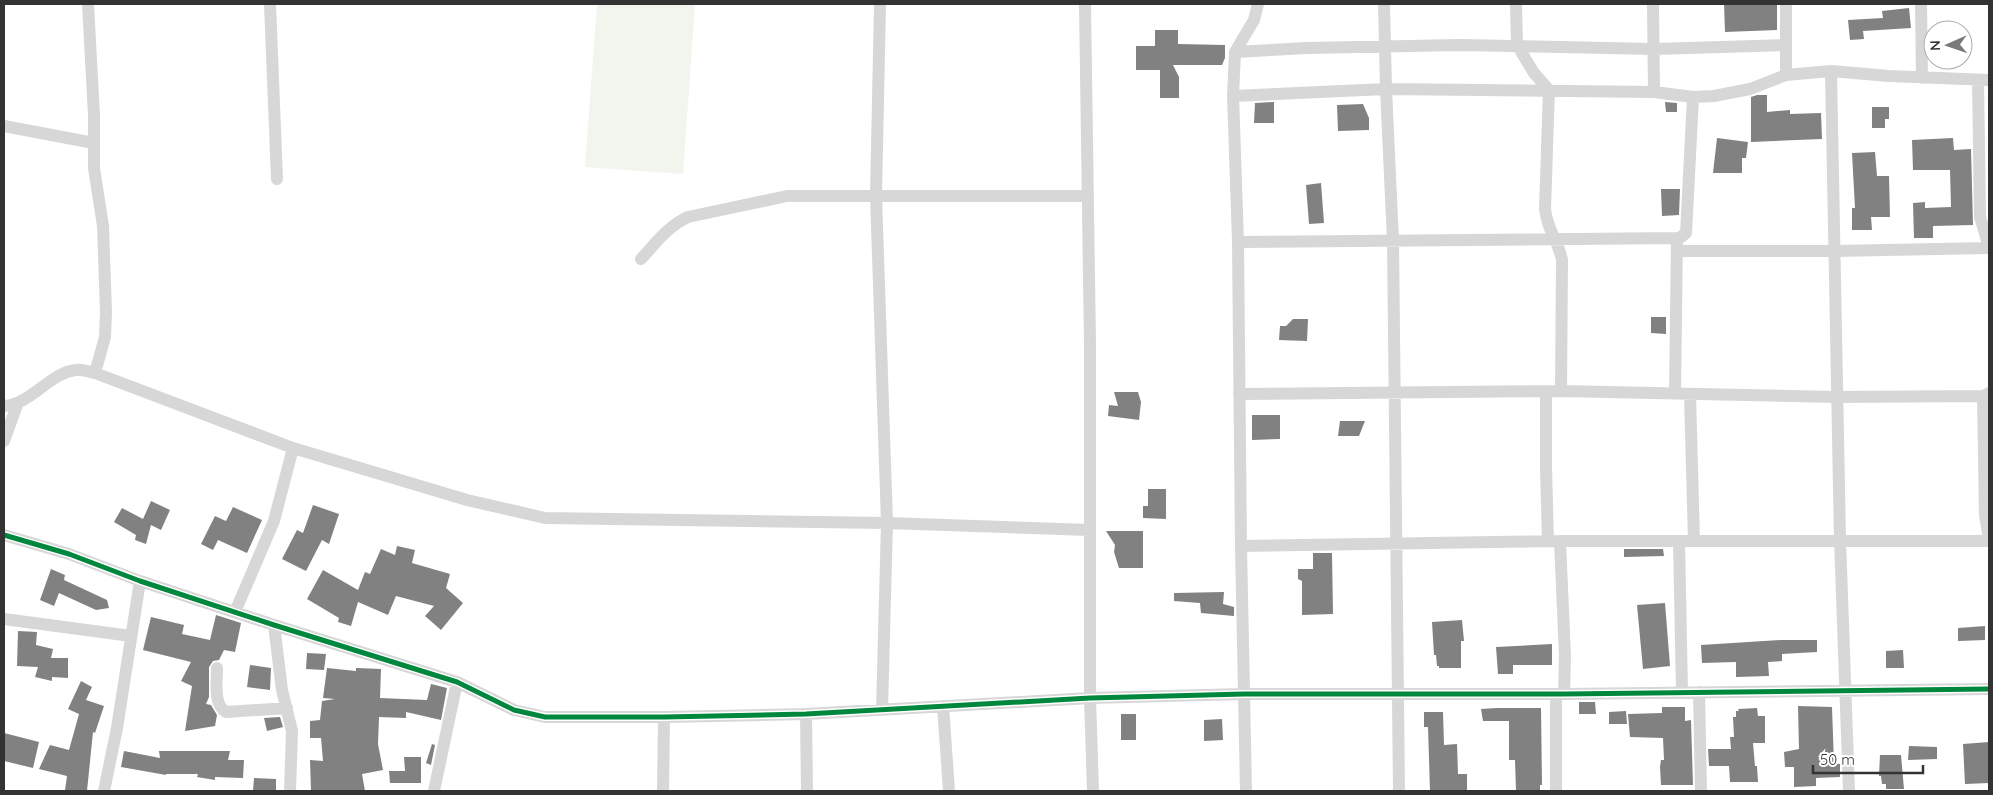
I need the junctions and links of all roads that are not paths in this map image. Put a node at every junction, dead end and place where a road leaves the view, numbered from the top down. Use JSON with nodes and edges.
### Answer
{"nodes":[{"id":1,"x":88,"y":4,"type":"edge"},
{"id":2,"x":270,"y":4,"type":"edge"},
{"id":3,"x":880,"y":4,"type":"edge"},
{"id":4,"x":1085,"y":4,"type":"edge"},
{"id":5,"x":1258,"y":4,"type":"edge"},
{"id":6,"x":1384,"y":4,"type":"edge"},
{"id":7,"x":1516,"y":4,"type":"edge"},
{"id":8,"x":1653,"y":4,"type":"edge"},
{"id":9,"x":1786,"y":4,"type":"edge"},
{"id":10,"x":1921,"y":4,"type":"edge"},
{"id":11,"x":1517,"y":45,"type":"junction"},
{"id":12,"x":1786,"y":45,"type":"junction"},
{"id":13,"x":1385,"y":46,"type":"junction"},
{"id":14,"x":1654,"y":49,"type":"junction"},
{"id":15,"x":1235,"y":52,"type":"junction"},
{"id":16,"x":1832,"y":71,"type":"junction"},
{"id":17,"x":1786,"y":75,"type":"junction"},
{"id":18,"x":1922,"y":78,"type":"junction"},
{"id":19,"x":1984,"y":80,"type":"edge"},
{"id":20,"x":1386,"y":88,"type":"junction"},
{"id":21,"x":1549,"y":90,"type":"junction"},
{"id":22,"x":1654,"y":92,"type":"junction"},
{"id":23,"x":1233,"y":96,"type":"junction"},
{"id":24,"x":1693,"y":97,"type":"junction"},
{"id":25,"x":4,"y":126,"type":"edge"},
{"id":26,"x":94,"y":143,"type":"junction"},
{"id":27,"x":277,"y":179,"type":"dead end"},
{"id":28,"x":876,"y":196,"type":"junction"},
{"id":29,"x":1088,"y":196,"type":"junction"},
{"id":30,"x":1554,"y":238,"type":"junction"},
{"id":31,"x":1677,"y":238,"type":"junction"},
{"id":32,"x":1393,"y":241,"type":"junction"},
{"id":33,"x":1238,"y":242,"type":"junction"},
{"id":34,"x":1989,"y":248,"type":"edge"},
{"id":35,"x":1678,"y":251,"type":"junction"},
{"id":36,"x":1834,"y":251,"type":"junction"},
{"id":37,"x":641,"y":259,"type":"dead end"},
{"id":38,"x":95,"y":373,"type":"junction"},
{"id":39,"x":1546,"y":391,"type":"junction"},
{"id":40,"x":1561,"y":391,"type":"junction"},
{"id":41,"x":1675,"y":393,"type":"junction"},
{"id":42,"x":1239,"y":394,"type":"junction"},
{"id":43,"x":1395,"y":394,"type":"junction"},
{"id":44,"x":1986,"y":394,"type":"edge"},
{"id":45,"x":1690,"y":395,"type":"junction"},
{"id":46,"x":1837,"y":397,"type":"junction"},
{"id":47,"x":17,"y":405,"type":"junction"},
{"id":48,"x":4,"y":406,"type":"edge"},
{"id":49,"x":4,"y":441,"type":"edge"},
{"id":50,"x":294,"y":448,"type":"junction"},
{"id":51,"x":887,"y":523,"type":"junction"},
{"id":52,"x":1090,"y":530,"type":"junction"},
{"id":53,"x":4,"y":535,"type":"edge"},
{"id":54,"x":1840,"y":540,"type":"junction"},
{"id":55,"x":1989,"y":540,"type":"edge"},
{"id":56,"x":1554,"y":541,"type":"junction"},
{"id":57,"x":1679,"y":541,"type":"junction"},
{"id":58,"x":1694,"y":541,"type":"junction"},
{"id":59,"x":1397,"y":544,"type":"junction"},
{"id":60,"x":1240,"y":546,"type":"junction"},
{"id":61,"x":140,"y":581,"type":"junction"},
{"id":62,"x":236,"y":612,"type":"junction"},
{"id":63,"x":4,"y":619,"type":"edge"},
{"id":64,"x":274,"y":625,"type":"junction"},
{"id":65,"x":131,"y":636,"type":"junction"},
{"id":66,"x":216,"y":668,"type":"dead end"},
{"id":67,"x":457,"y":682,"type":"junction"},
{"id":68,"x":1989,"y":689,"type":"edge"},
{"id":69,"x":1845,"y":690,"type":"junction"},
{"id":70,"x":1682,"y":692,"type":"junction"},
{"id":71,"x":1699,"y":692,"type":"junction"},
{"id":72,"x":1398,"y":693,"type":"junction"},
{"id":73,"x":1244,"y":694,"type":"junction"},
{"id":74,"x":1560,"y":694,"type":"junction"},
{"id":75,"x":1090,"y":698,"type":"junction"},
{"id":76,"x":943,"y":706,"type":"junction"},
{"id":77,"x":286,"y":708,"type":"junction"},
{"id":78,"x":882,"y":710,"type":"junction"},
{"id":79,"x":806,"y":714,"type":"junction"},
{"id":80,"x":664,"y":717,"type":"junction"},
{"id":81,"x":104,"y":791,"type":"edge"},
{"id":82,"x":290,"y":791,"type":"edge"},
{"id":83,"x":434,"y":791,"type":"edge"},
{"id":84,"x":664,"y":791,"type":"edge"},
{"id":85,"x":807,"y":791,"type":"edge"},
{"id":86,"x":949,"y":791,"type":"edge"},
{"id":87,"x":1093,"y":791,"type":"edge"},
{"id":88,"x":1246,"y":791,"type":"edge"},
{"id":89,"x":1399,"y":791,"type":"edge"},
{"id":90,"x":1556,"y":791,"type":"edge"},
{"id":91,"x":1701,"y":791,"type":"edge"},
{"id":92,"x":1849,"y":791,"type":"edge"}],
"edges":[{"from":1,"to":26,"type":"street"},
{"from":2,"to":27,"type":"street"},
{"from":3,"to":28,"type":"street"},
{"from":4,"to":29,"type":"street"},
{"from":5,"to":15,"type":"street"},
{"from":6,"to":13,"type":"street"},
{"from":7,"to":11,"type":"street"},
{"from":8,"to":14,"type":"street"},
{"from":9,"to":12,"type":"street"},
{"from":10,"to":18,"type":"street"},
{"from":11,"to":13,"type":"street"},
{"from":11,"to":14,"type":"street"},
{"from":11,"to":21,"type":"street"},
{"from":12,"to":14,"type":"street"},
{"from":12,"to":17,"type":"street"},
{"from":13,"to":15,"type":"street"},
{"from":13,"to":20,"type":"street"},
{"from":14,"to":22,"type":"street"},
{"from":15,"to":23,"type":"street"},
{"from":16,"to":17,"type":"street"},
{"from":16,"to":18,"type":"street"},
{"from":16,"to":36,"type":"street"},
{"from":17,"to":24,"type":"street"},
{"from":18,"to":19,"type":"street"},
{"from":19,"to":34,"type":"street"},
{"from":20,"to":21,"type":"street"},
{"from":20,"to":23,"type":"street"},
{"from":20,"to":32,"type":"street"},
{"from":21,"to":22,"type":"street"},
{"from":21,"to":30,"type":"street"},
{"from":22,"to":24,"type":"street"},
{"from":23,"to":33,"type":"street"},
{"from":24,"to":31,"type":"street"},
{"from":25,"to":26,"type":"street"},
{"from":26,"to":38,"type":"street"},
{"from":28,"to":29,"type":"street"},
{"from":28,"to":37,"type":"street"},
{"from":28,"to":51,"type":"street"},
{"from":29,"to":52,"type":"street"},
{"from":30,"to":31,"type":"street"},
{"from":30,"to":32,"type":"street"},
{"from":30,"to":40,"type":"street"},
{"from":31,"to":35,"type":"street"},
{"from":32,"to":33,"type":"street"},
{"from":32,"to":43,"type":"street"},
{"from":33,"to":42,"type":"street"},
{"from":34,"to":36,"type":"street"},
{"from":35,"to":36,"type":"street"},
{"from":35,"to":41,"type":"street"},
{"from":36,"to":46,"type":"street"},
{"from":38,"to":47,"type":"street"},
{"from":38,"to":50,"type":"street"},
{"from":39,"to":40,"type":"street"},
{"from":39,"to":43,"type":"street"},
{"from":39,"to":56,"type":"street"},
{"from":40,"to":41,"type":"street"},
{"from":41,"to":45,"type":"street"},
{"from":42,"to":43,"type":"street"},
{"from":42,"to":60,"type":"street"},
{"from":43,"to":59,"type":"street"},
{"from":44,"to":46,"type":"street"},
{"from":44,"to":55,"type":"street"},
{"from":45,"to":46,"type":"street"},
{"from":45,"to":58,"type":"street"},
{"from":46,"to":54,"type":"street"},
{"from":47,"to":48,"type":"street"},
{"from":47,"to":49,"type":"street"},
{"from":50,"to":51,"type":"street"},
{"from":50,"to":62,"type":"street"},
{"from":51,"to":52,"type":"street"},
{"from":51,"to":78,"type":"street"},
{"from":52,"to":75,"type":"street"},
{"from":53,"to":61,"type":"street"},
{"from":54,"to":55,"type":"street"},
{"from":54,"to":58,"type":"street"},
{"from":54,"to":69,"type":"street"},
{"from":56,"to":57,"type":"street"},
{"from":56,"to":59,"type":"street"},
{"from":56,"to":74,"type":"street"},
{"from":57,"to":58,"type":"street"},
{"from":57,"to":70,"type":"street"},
{"from":59,"to":60,"type":"street"},
{"from":59,"to":72,"type":"street"},
{"from":60,"to":73,"type":"street"},
{"from":61,"to":62,"type":"street"},
{"from":61,"to":65,"type":"street"},
{"from":62,"to":64,"type":"street"},
{"from":63,"to":65,"type":"street"},
{"from":64,"to":67,"type":"street"},
{"from":64,"to":77,"type":"street"},
{"from":65,"to":81,"type":"street"},
{"from":66,"to":77,"type":"street"},
{"from":67,"to":80,"type":"street"},
{"from":67,"to":83,"type":"street"},
{"from":68,"to":69,"type":"street"},
{"from":69,"to":71,"type":"street"},
{"from":69,"to":92,"type":"street"},
{"from":70,"to":71,"type":"street"},
{"from":70,"to":74,"type":"street"},
{"from":71,"to":91,"type":"street"},
{"from":72,"to":73,"type":"street"},
{"from":72,"to":74,"type":"street"},
{"from":72,"to":89,"type":"street"},
{"from":73,"to":75,"type":"street"},
{"from":73,"to":88,"type":"street"},
{"from":74,"to":90,"type":"street"},
{"from":75,"to":76,"type":"street"},
{"from":75,"to":87,"type":"street"},
{"from":76,"to":78,"type":"street"},
{"from":76,"to":86,"type":"street"},
{"from":77,"to":82,"type":"street"},
{"from":78,"to":79,"type":"street"},
{"from":79,"to":80,"type":"street"},
{"from":79,"to":85,"type":"street"},
{"from":80,"to":84,"type":"street"}]}
